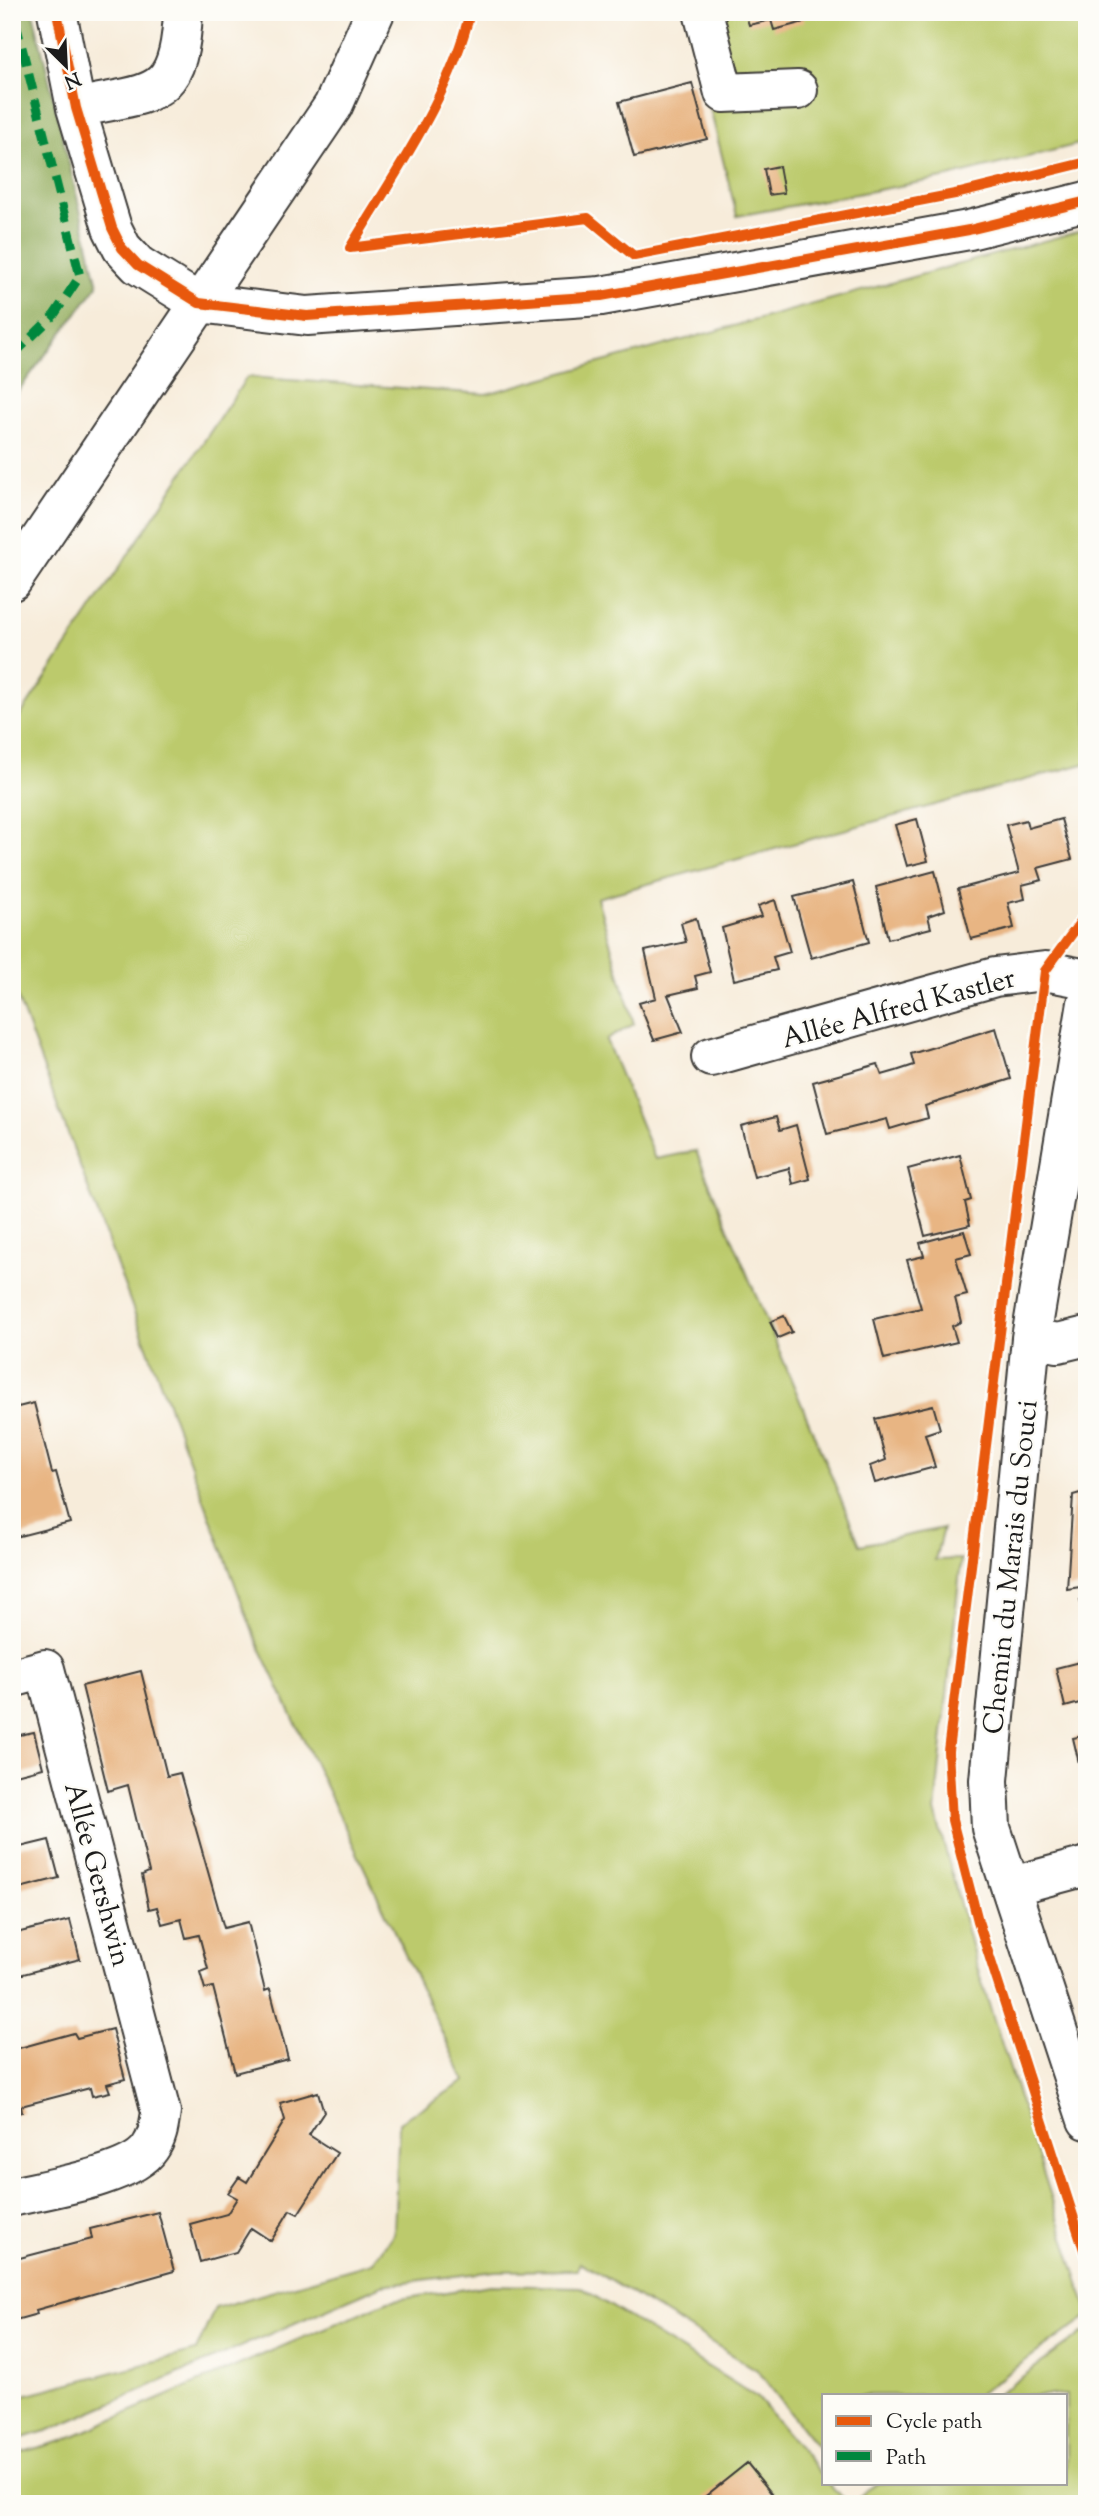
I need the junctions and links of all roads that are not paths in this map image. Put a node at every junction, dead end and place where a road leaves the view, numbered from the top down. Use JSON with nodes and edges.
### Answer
{"nodes":[{"id":1,"x":57,"y":12,"type":"edge"},
{"id":2,"x":183,"y":12,"type":"edge"},
{"id":3,"x":375,"y":12,"type":"edge"},
{"id":4,"x":703,"y":12,"type":"edge"},
{"id":5,"x":798,"y":90,"type":"dead end"},
{"id":6,"x":76,"y":108,"type":"junction"},
{"id":7,"x":1087,"y":201,"type":"edge"},
{"id":8,"x":199,"y":303,"type":"junction"},
{"id":9,"x":12,"y":581,"type":"edge"},
{"id":10,"x":1087,"y":979,"type":"edge"},
{"id":11,"x":1087,"y":1003,"type":"edge"},
{"id":12,"x":711,"y":1058,"type":"dead end"},
{"id":13,"x":1087,"y":1336,"type":"edge"},
{"id":14,"x":1031,"y":1338,"type":"junction"},
{"id":15,"x":12,"y":1678,"type":"edge"},
{"id":16,"x":1087,"y":1866,"type":"edge"},
{"id":17,"x":1012,"y":1886,"type":"junction"},
{"id":18,"x":1087,"y":2120,"type":"edge"},
{"id":19,"x":12,"y":2197,"type":"edge"}],
"edges":[{"from":1,"to":6,"type":"street"},
{"from":2,"to":6,"type":"street"},
{"from":3,"to":8,"type":"street"},
{"from":4,"to":5,"type":"street"},
{"from":6,"to":8,"type":"street"},
{"from":7,"to":8,"type":"street"},
{"from":8,"to":9,"type":"street"},
{"from":10,"to":12,"type":"street","name":"Allée Alfred Kastler"},
{"from":11,"to":14,"type":"street","name":"Chemin du Marais du Souci"},
{"from":13,"to":14,"type":"street"},
{"from":14,"to":17,"type":"street","name":"Chemin du Marais du Souci"},
{"from":15,"to":19,"type":"street","name":"Allée Gershwin"},
{"from":16,"to":17,"type":"street"},
{"from":17,"to":18,"type":"street","name":"Chemin du Marais du Souci"}]}
